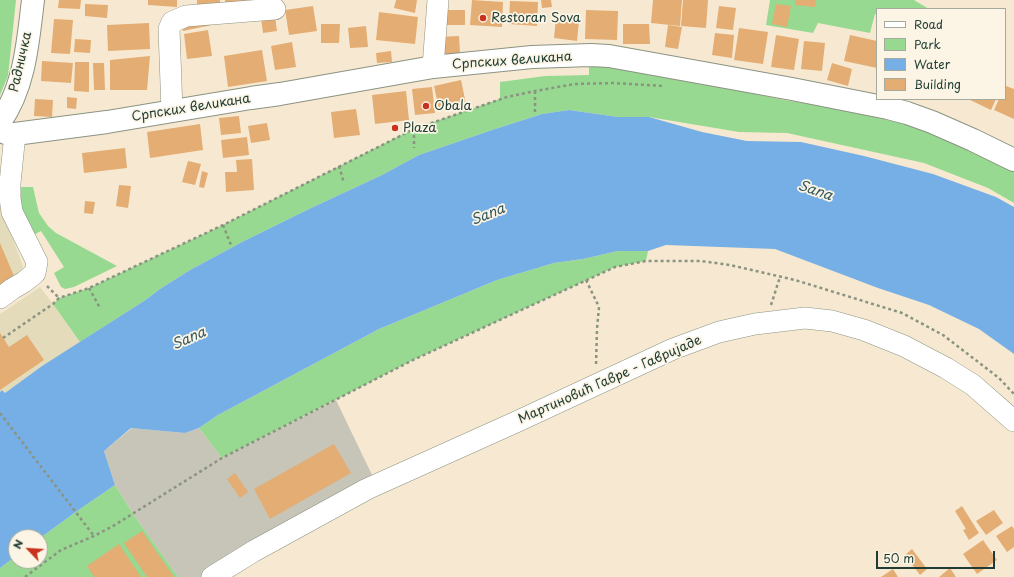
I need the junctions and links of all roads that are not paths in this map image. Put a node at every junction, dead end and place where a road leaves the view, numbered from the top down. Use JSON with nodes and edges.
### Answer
{"nodes":[{"id":1,"x":33,"y":0,"type":"edge"},
{"id":2,"x":438,"y":0,"type":"edge"},
{"id":3,"x":275,"y":9,"type":"dead end"},
{"id":4,"x":433,"y":67,"type":"junction"},
{"id":5,"x":172,"y":111,"type":"junction"},
{"id":6,"x":5,"y":129,"type":"edge"},
{"id":7,"x":1014,"y":160,"type":"edge"},
{"id":8,"x":0,"y":298,"type":"edge"},
{"id":9,"x":1014,"y":421,"type":"edge"},
{"id":10,"x":212,"y":577,"type":"edge"}],
"edges":[{"from":1,"to":6,"type":"main road","name":"Радничка"},
{"from":2,"to":4,"type":"street"},
{"from":3,"to":5,"type":"street"},
{"from":4,"to":5,"type":"main road","name":"Српских великана"},
{"from":4,"to":7,"type":"main road","name":"Српских великана"},
{"from":5,"to":6,"type":"main road","name":"Српских великана"},
{"from":6,"to":8,"type":"street"},
{"from":9,"to":10,"type":"street","name":"Мартиновић Гавре - Гавријаде"}]}
